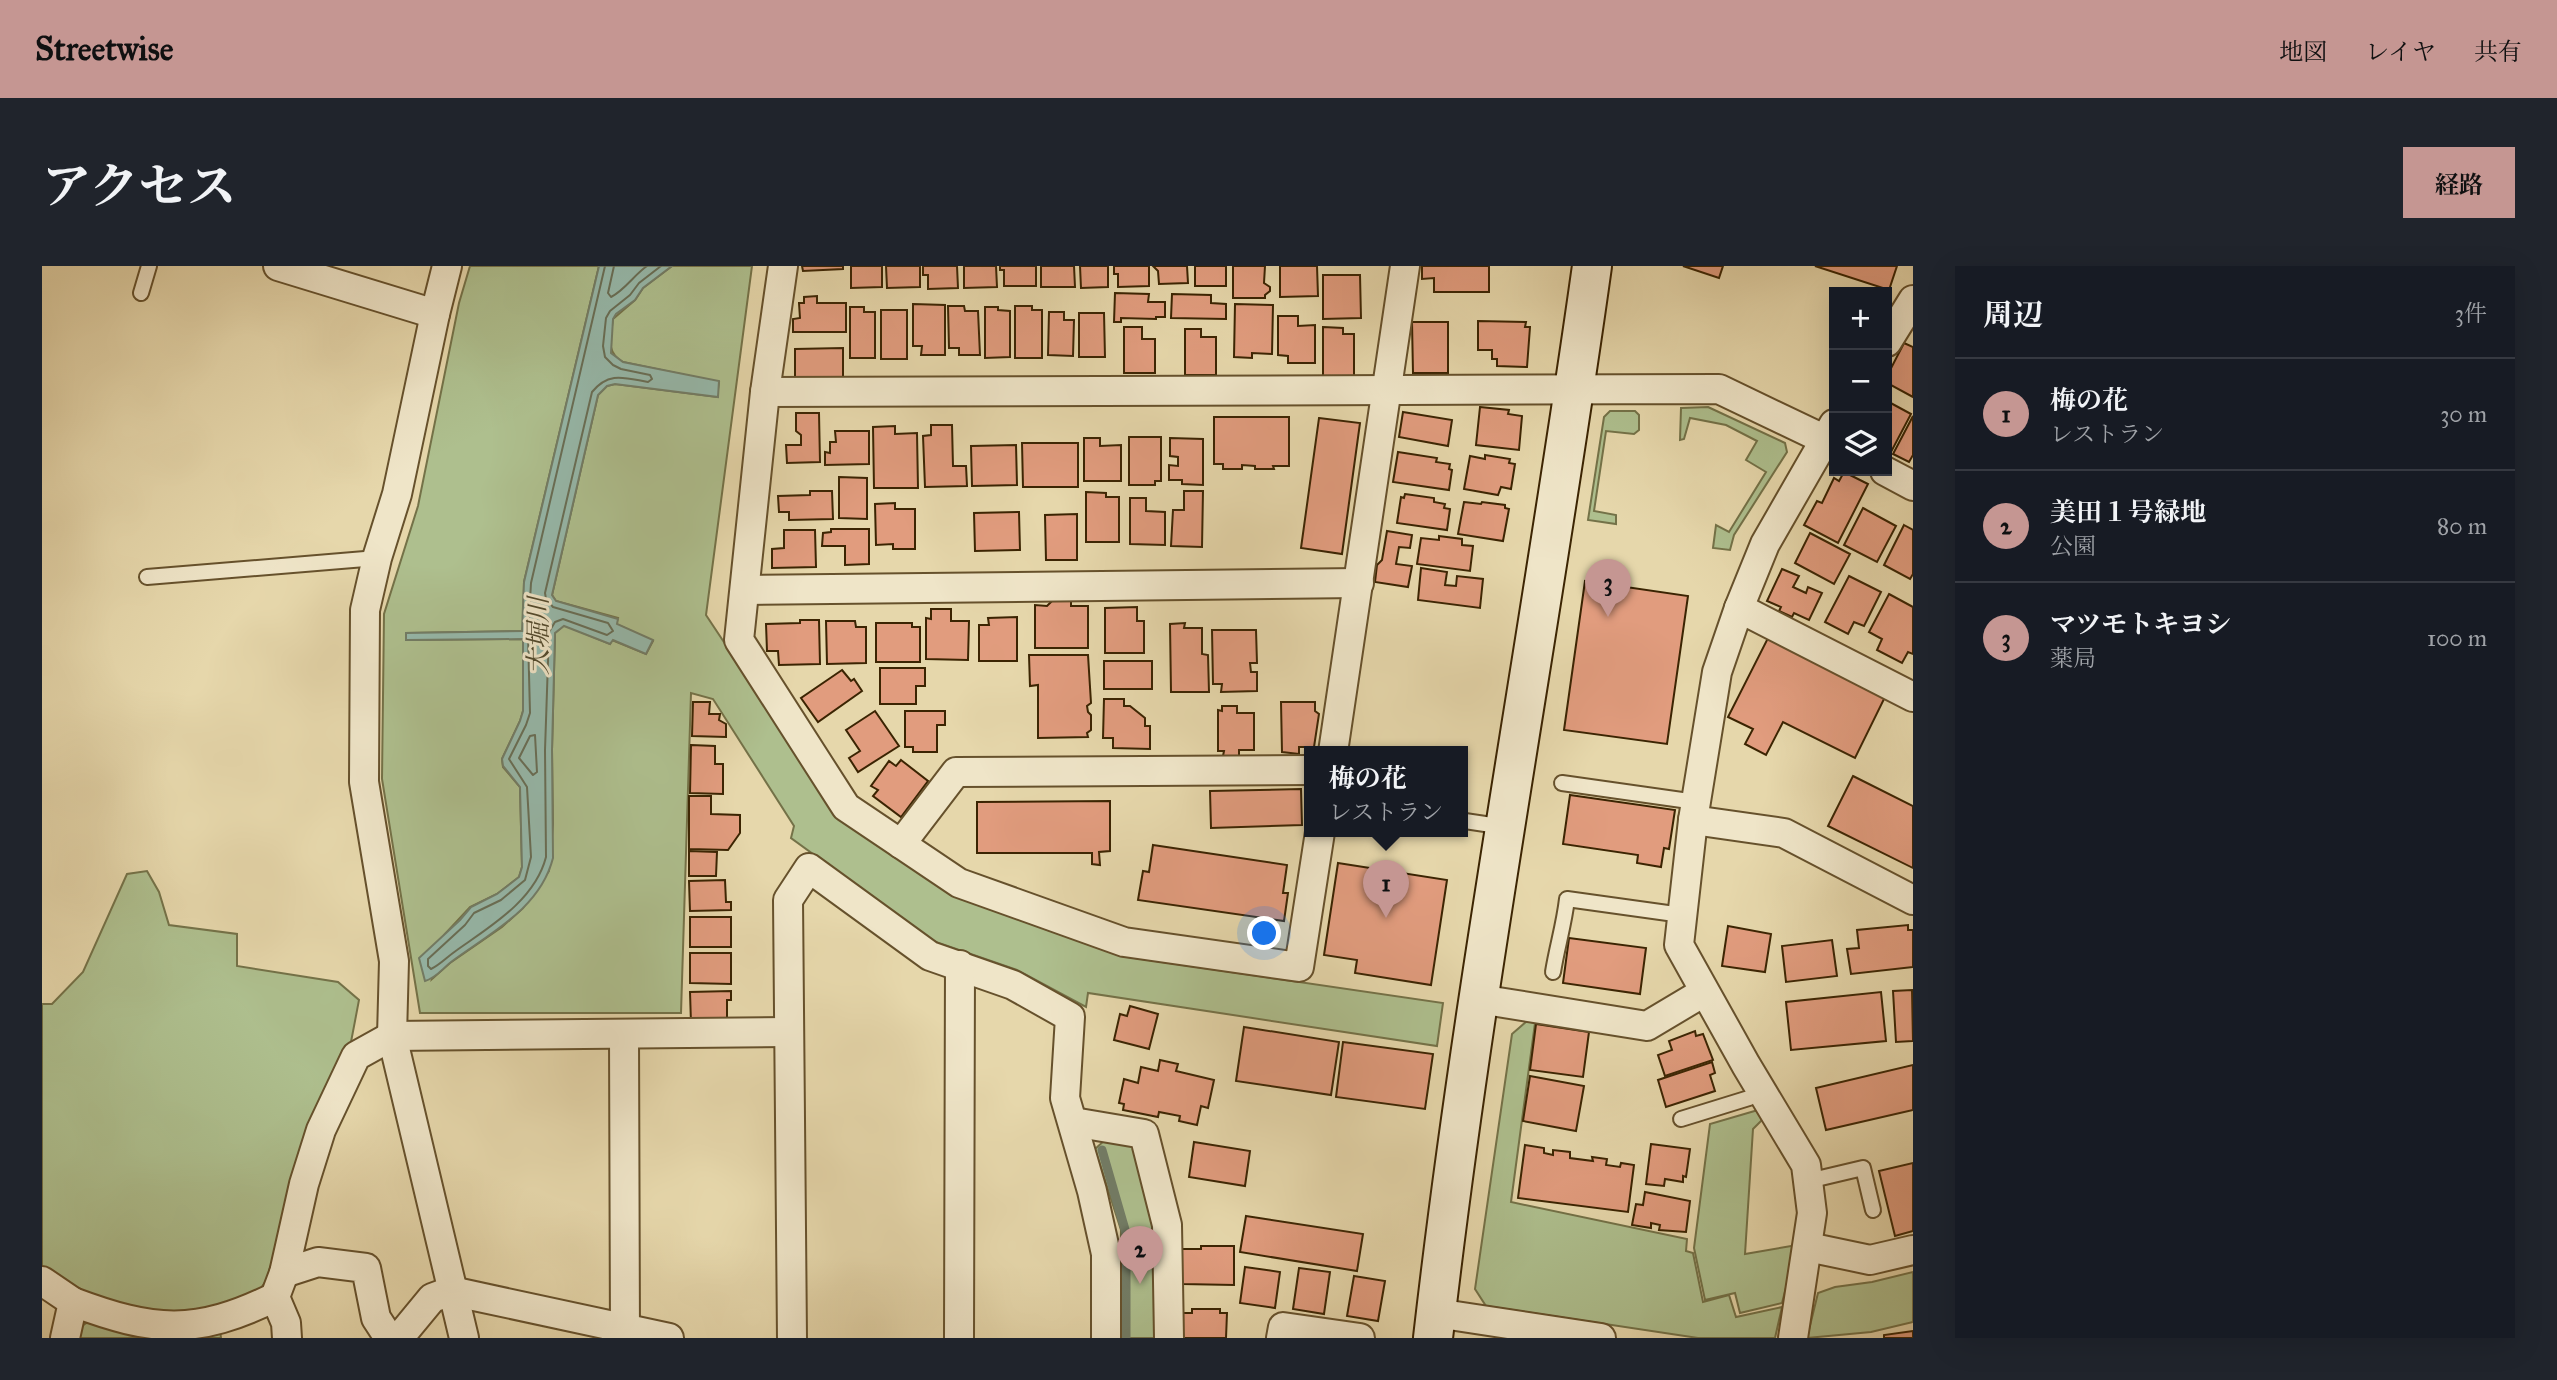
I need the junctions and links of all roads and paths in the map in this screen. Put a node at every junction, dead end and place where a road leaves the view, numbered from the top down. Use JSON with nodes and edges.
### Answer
{"nodes":[{"id":1,"x":149,"y":266,"type":"edge"},
{"id":2,"x":278,"y":266,"type":"edge"},
{"id":3,"x":447,"y":266,"type":"edge"},
{"id":4,"x":783,"y":266,"type":"edge"},
{"id":5,"x":1405,"y":266,"type":"edge"},
{"id":6,"x":1592,"y":266,"type":"edge"},
{"id":7,"x":141,"y":293,"type":"dead end"},
{"id":8,"x":1911,"y":308,"type":"edge"},
{"id":9,"x":435,"y":314,"type":"junction"},
{"id":10,"x":1892,"y":335,"type":"edge"},
{"id":11,"x":1575,"y":391,"type":"junction"},
{"id":12,"x":765,"y":392,"type":"junction"},
{"id":13,"x":1387,"y":392,"type":"junction"},
{"id":14,"x":1829,"y":435,"type":"edge"},
{"id":15,"x":1829,"y":439,"type":"edge"},
{"id":16,"x":1892,"y":475,"type":"edge"},
{"id":17,"x":1913,"y":486,"type":"edge"},
{"id":18,"x":377,"y":558,"type":"junction"},
{"id":19,"x":147,"y":577,"type":"dead end"},
{"id":20,"x":1359,"y":583,"type":"junction"},
{"id":21,"x":745,"y":590,"type":"junction"},
{"id":22,"x":1739,"y":608,"type":"junction"},
{"id":23,"x":1913,"y":697,"type":"edge"},
{"id":24,"x":1334,"y":746,"type":"edge"},
{"id":25,"x":1304,"y":770,"type":"edge"},
{"id":26,"x":1562,"y":783,"type":"dead end"},
{"id":27,"x":1694,"y":811,"type":"junction"},
{"id":28,"x":1468,"y":821,"type":"edge"},
{"id":29,"x":1507,"y":827,"type":"junction"},
{"id":30,"x":1319,"y":837,"type":"edge"},
{"id":31,"x":901,"y":844,"type":"junction"},
{"id":32,"x":1913,"y":900,"type":"edge"},
{"id":33,"x":1682,"y":915,"type":"junction"},
{"id":34,"x":960,"y":965,"type":"junction"},
{"id":35,"x":1553,"y":972,"type":"dead end"},
{"id":36,"x":1704,"y":992,"type":"junction"},
{"id":37,"x":1479,"y":999,"type":"junction"},
{"id":38,"x":789,"y":1032,"type":"junction"},
{"id":39,"x":624,"y":1034,"type":"junction"},
{"id":40,"x":392,"y":1036,"type":"junction"},
{"id":41,"x":1762,"y":1090,"type":"junction"},
{"id":42,"x":1681,"y":1119,"type":"dead end"},
{"id":43,"x":1073,"y":1122,"type":"junction"},
{"id":44,"x":1808,"y":1181,"type":"junction"},
{"id":45,"x":1873,"y":1210,"type":"dead end"},
{"id":46,"x":1808,"y":1247,"type":"junction"},
{"id":47,"x":1913,"y":1250,"type":"edge"},
{"id":48,"x":42,"y":1281,"type":"edge"},
{"id":49,"x":279,"y":1285,"type":"junction"},
{"id":50,"x":451,"y":1291,"type":"junction"},
{"id":51,"x":73,"y":1302,"type":"junction"},
{"id":52,"x":1435,"y":1325,"type":"edge"},
{"id":53,"x":625,"y":1333,"type":"edge"},
{"id":54,"x":65,"y":1338,"type":"edge"},
{"id":55,"x":287,"y":1338,"type":"edge"},
{"id":56,"x":389,"y":1338,"type":"edge"},
{"id":57,"x":399,"y":1338,"type":"edge"},
{"id":58,"x":464,"y":1338,"type":"edge"},
{"id":59,"x":669,"y":1338,"type":"edge"},
{"id":60,"x":792,"y":1338,"type":"edge"},
{"id":61,"x":959,"y":1338,"type":"edge"},
{"id":62,"x":1106,"y":1338,"type":"edge"},
{"id":63,"x":1169,"y":1338,"type":"edge"},
{"id":64,"x":1281,"y":1338,"type":"edge"},
{"id":65,"x":1360,"y":1338,"type":"edge"},
{"id":66,"x":1601,"y":1338,"type":"edge"},
{"id":67,"x":1793,"y":1338,"type":"edge"}],
"edges":[{"from":1,"to":7,"type":"lane"},
{"from":2,"to":9,"type":"street"},
{"from":3,"to":9,"type":"street"},
{"from":4,"to":12,"type":"street"},
{"from":5,"to":13,"type":"street"},
{"from":6,"to":11,"type":"street"},
{"from":8,"to":10,"type":"street"},
{"from":9,"to":18,"type":"street"},
{"from":11,"to":13,"type":"street"},
{"from":11,"to":14,"type":"street"},
{"from":11,"to":29,"type":"street"},
{"from":12,"to":13,"type":"street"},
{"from":12,"to":21,"type":"street"},
{"from":13,"to":20,"type":"street"},
{"from":15,"to":22,"type":"street"},
{"from":16,"to":17,"type":"street"},
{"from":18,"to":19,"type":"lane"},
{"from":18,"to":40,"type":"street"},
{"from":20,"to":21,"type":"street"},
{"from":20,"to":24,"type":"street"},
{"from":21,"to":31,"type":"street"},
{"from":22,"to":23,"type":"street"},
{"from":22,"to":27,"type":"street"},
{"from":25,"to":31,"type":"street"},
{"from":26,"to":27,"type":"lane"},
{"from":27,"to":32,"type":"street"},
{"from":27,"to":33,"type":"street"},
{"from":28,"to":29,"type":"lane"},
{"from":29,"to":37,"type":"street"},
{"from":30,"to":31,"type":"street"},
{"from":33,"to":35,"type":"lane"},
{"from":33,"to":36,"type":"street"},
{"from":34,"to":38,"type":"street"},
{"from":34,"to":43,"type":"street"},
{"from":34,"to":61,"type":"street"},
{"from":36,"to":37,"type":"street"},
{"from":36,"to":41,"type":"street"},
{"from":37,"to":52,"type":"street"},
{"from":38,"to":39,"type":"street"},
{"from":38,"to":60,"type":"street"},
{"from":39,"to":40,"type":"street"},
{"from":39,"to":53,"type":"street"},
{"from":40,"to":49,"type":"street"},
{"from":40,"to":50,"type":"street"},
{"from":41,"to":42,"type":"lane"},
{"from":41,"to":44,"type":"street"},
{"from":43,"to":62,"type":"street"},
{"from":43,"to":63,"type":"street"},
{"from":44,"to":45,"type":"lane"},
{"from":44,"to":46,"type":"street"},
{"from":46,"to":47,"type":"street"},
{"from":46,"to":67,"type":"street"},
{"from":48,"to":51,"type":"street"},
{"from":49,"to":51,"type":"street"},
{"from":49,"to":55,"type":"street"},
{"from":49,"to":56,"type":"street"},
{"from":50,"to":53,"type":"street"},
{"from":50,"to":57,"type":"street"},
{"from":50,"to":58,"type":"street"},
{"from":51,"to":54,"type":"street"},
{"from":52,"to":66,"type":"street"},
{"from":53,"to":59,"type":"street"},
{"from":64,"to":65,"type":"street"}]}
